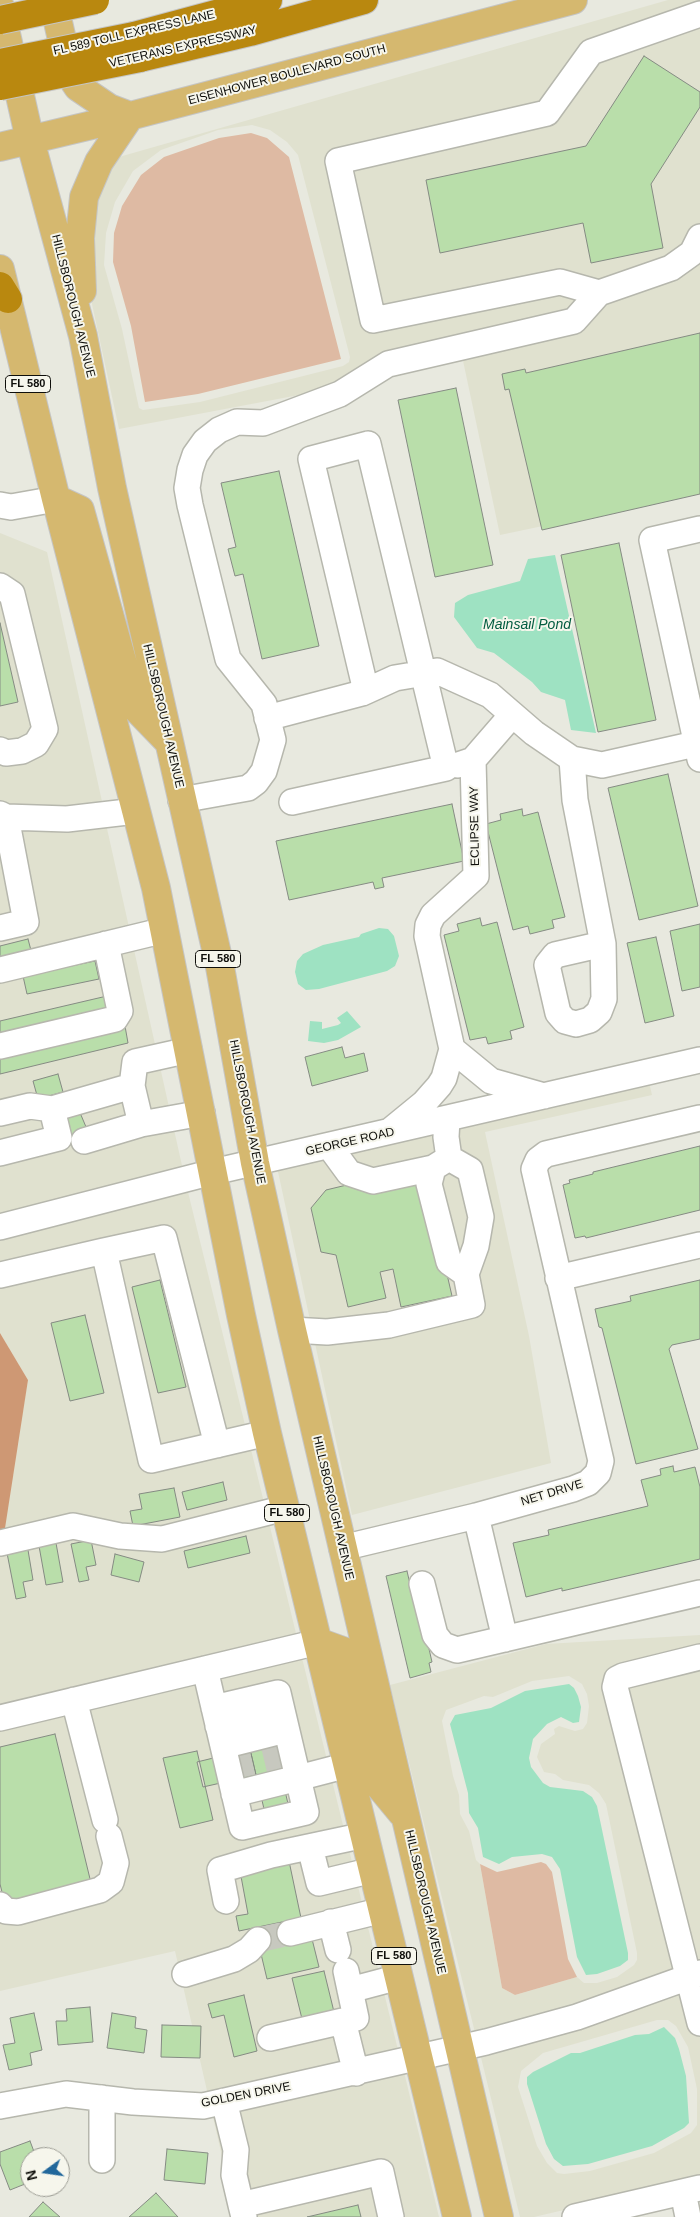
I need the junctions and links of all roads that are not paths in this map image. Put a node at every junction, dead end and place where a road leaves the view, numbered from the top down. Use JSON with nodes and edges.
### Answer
{"nodes":[{"id":1,"x":53,"y":0,"type":"edge"},
{"id":2,"x":95,"y":0,"type":"edge"},
{"id":3,"x":268,"y":0,"type":"edge"},
{"id":4,"x":364,"y":0,"type":"edge"},
{"id":5,"x":573,"y":0,"type":"edge"},
{"id":6,"x":0,"y":7,"type":"edge"},
{"id":7,"x":700,"y":14,"type":"edge"},
{"id":8,"x":0,"y":20,"type":"edge"},
{"id":9,"x":137,"y":47,"type":"junction"},
{"id":10,"x":0,"y":63,"type":"edge"},
{"id":11,"x":0,"y":86,"type":"edge"},
{"id":12,"x":130,"y":116,"type":"junction"},
{"id":13,"x":30,"y":140,"type":"junction"},
{"id":14,"x":0,"y":147,"type":"edge"},
{"id":15,"x":700,"y":237,"type":"edge"},
{"id":16,"x":0,"y":269,"type":"edge"},
{"id":17,"x":4,"y":293,"type":"edge"},
{"id":18,"x":599,"y":293,"type":"junction"},
{"id":19,"x":83,"y":336,"type":"junction"},
{"id":20,"x":56,"y":499,"type":"junction"},
{"id":21,"x":0,"y":505,"type":"edge"},
{"id":22,"x":700,"y":529,"type":"edge"},
{"id":23,"x":0,"y":586,"type":"edge"},
{"id":24,"x":422,"y":674,"type":"junction"},
{"id":25,"x":366,"y":691,"type":"junction"},
{"id":26,"x":512,"y":715,"type":"junction"},
{"id":27,"x":267,"y":718,"type":"junction"},
{"id":28,"x":167,"y":740,"type":"junction"},
{"id":29,"x":699,"y":749,"type":"edge"},
{"id":30,"x":0,"y":750,"type":"edge"},
{"id":31,"x":572,"y":759,"type":"junction"},
{"id":32,"x":473,"y":760,"type":"junction"},
{"id":33,"x":446,"y":768,"type":"junction"},
{"id":34,"x":181,"y":800,"type":"junction"},
{"id":35,"x":292,"y":802,"type":"dead end"},
{"id":36,"x":136,"y":811,"type":"junction"},
{"id":37,"x":3,"y":815,"type":"edge"},
{"id":38,"x":0,"y":928,"type":"edge"},
{"id":39,"x":165,"y":930,"type":"junction"},
{"id":40,"x":106,"y":944,"type":"junction"},
{"id":41,"x":603,"y":944,"type":"dead end"},
{"id":42,"x":0,"y":970,"type":"edge"},
{"id":43,"x":0,"y":1046,"type":"edge"},
{"id":44,"x":452,"y":1049,"type":"junction"},
{"id":45,"x":189,"y":1050,"type":"junction"},
{"id":46,"x":700,"y":1060,"type":"edge"},
{"id":47,"x":132,"y":1086,"type":"junction"},
{"id":48,"x":546,"y":1096,"type":"junction"},
{"id":49,"x":52,"y":1109,"type":"junction"},
{"id":50,"x":0,"y":1113,"type":"edge"},
{"id":51,"x":202,"y":1113,"type":"junction"},
{"id":52,"x":700,"y":1118,"type":"edge"},
{"id":53,"x":447,"y":1119,"type":"junction"},
{"id":54,"x":141,"y":1124,"type":"junction"},
{"id":55,"x":387,"y":1133,"type":"junction"},
{"id":56,"x":84,"y":1142,"type":"dead end"},
{"id":57,"x":330,"y":1147,"type":"junction"},
{"id":58,"x":0,"y":1153,"type":"edge"},
{"id":59,"x":256,"y":1163,"type":"junction"},
{"id":60,"x":441,"y":1163,"type":"junction"},
{"id":61,"x":213,"y":1172,"type":"junction"},
{"id":62,"x":0,"y":1227,"type":"edge"},
{"id":63,"x":700,"y":1245,"type":"edge"},
{"id":64,"x":104,"y":1251,"type":"junction"},
{"id":65,"x":466,"y":1274,"type":"junction"},
{"id":66,"x":0,"y":1275,"type":"edge"},
{"id":67,"x":558,"y":1278,"type":"junction"},
{"id":68,"x":292,"y":1330,"type":"junction"},
{"id":69,"x":267,"y":1433,"type":"junction"},
{"id":70,"x":217,"y":1445,"type":"junction"},
{"id":71,"x":286,"y":1508,"type":"junction"},
{"id":72,"x":476,"y":1516,"type":"junction"},
{"id":73,"x":0,"y":1543,"type":"edge"},
{"id":74,"x":355,"y":1545,"type":"junction"},
{"id":75,"x":422,"y":1584,"type":"dead end"},
{"id":76,"x":700,"y":1593,"type":"edge"},
{"id":77,"x":505,"y":1639,"type":"junction"},
{"id":78,"x":318,"y":1642,"type":"junction"},
{"id":79,"x":700,"y":1657,"type":"edge"},
{"id":80,"x":205,"y":1669,"type":"junction"},
{"id":81,"x":74,"y":1700,"type":"junction"},
{"id":82,"x":0,"y":1718,"type":"edge"},
{"id":83,"x":284,"y":1720,"type":"junction"},
{"id":84,"x":218,"y":1727,"type":"junction"},
{"id":85,"x":348,"y":1765,"type":"junction"},
{"id":86,"x":300,"y":1788,"type":"junction"},
{"id":87,"x":237,"y":1803,"type":"junction"},
{"id":88,"x":405,"y":1816,"type":"junction"},
{"id":89,"x":365,"y":1835,"type":"junction"},
{"id":90,"x":310,"y":1847,"type":"junction"},
{"id":91,"x":373,"y":1870,"type":"junction"},
{"id":92,"x":226,"y":1901,"type":"dead end"},
{"id":93,"x":0,"y":1905,"type":"edge"},
{"id":94,"x":383,"y":1910,"type":"junction"},
{"id":95,"x":332,"y":1922,"type":"junction"},
{"id":96,"x":290,"y":1933,"type":"tunnel mouth"},
{"id":97,"x":258,"y":1940,"type":"tunnel mouth"},
{"id":98,"x":344,"y":1970,"type":"junction"},
{"id":99,"x":185,"y":1974,"type":"dead end"},
{"id":100,"x":694,"y":1975,"type":"edge"},
{"id":101,"x":399,"y":1977,"type":"junction"},
{"id":102,"x":343,"y":2021,"type":"junction"},
{"id":103,"x":700,"y":2022,"type":"edge"},
{"id":104,"x":270,"y":2038,"type":"dead end"},
{"id":105,"x":460,"y":2049,"type":"junction"},
{"id":106,"x":419,"y":2059,"type":"junction"},
{"id":107,"x":356,"y":2073,"type":"junction"},
{"id":108,"x":102,"y":2098,"type":"junction"},
{"id":109,"x":224,"y":2101,"type":"junction"},
{"id":110,"x":0,"y":2106,"type":"edge"},
{"id":111,"x":102,"y":2160,"type":"dead end"},
{"id":112,"x":691,"y":2190,"type":"edge"},
{"id":113,"x":242,"y":2211,"type":"edge"},
{"id":114,"x":391,"y":2217,"type":"edge"},
{"id":115,"x":457,"y":2217,"type":"edge"},
{"id":116,"x":499,"y":2217,"type":"edge"},
{"id":117,"x":575,"y":2217,"type":"edge"},
{"id":118,"x":688,"y":2217,"type":"edge"}],
"edges":[{"from":1,"to":12,"type":"main road"},
{"from":2,"to":8,"type":"highway","bridge":true},
{"from":3,"to":9,"type":"highway","name":"FL 589 TOLL EXPRESS LANE"},
{"from":4,"to":9,"type":"highway","name":"VETERANS EXPRESSWAY"},
{"from":5,"to":12,"type":"main road","name":"EISENHOWER BOULEVARD SOUTH"},
{"from":6,"to":13,"type":"main road","name":"HILLSBOROUGH AVENUE","number":"FL 580"},
{"from":7,"to":18,"type":"street"},
{"from":9,"to":10,"type":"highway","name":"FL 589 TOLL EXPRESS LANE","bridge":true},
{"from":9,"to":11,"type":"highway","name":"VETERANS EXPRESSWAY","bridge":true},
{"from":12,"to":13,"type":"main road","name":"EISENHOWER BOULEVARD SOUTH"},
{"from":12,"to":19,"type":"main road"},
{"from":13,"to":14,"type":"main road","name":"EISENHOWER BOULEVARD SOUTH"},
{"from":13,"to":19,"type":"main road","name":"HILLSBOROUGH AVENUE","number":"FL 580"},
{"from":15,"to":18,"type":"street"},
{"from":16,"to":17,"type":"main road","number":"FL 580"},
{"from":17,"to":20,"type":"main road","number":"FL 580"},
{"from":18,"to":27,"type":"street"},
{"from":19,"to":28,"type":"main road","name":"HILLSBOROUGH AVENUE","number":"FL 580"},
{"from":20,"to":21,"type":"street"},
{"from":20,"to":28,"type":"main road"},
{"from":20,"to":36,"type":"main road","number":"FL 580"},
{"from":22,"to":29,"type":"street"},
{"from":23,"to":30,"type":"street"},
{"from":24,"to":25,"type":"street"},
{"from":24,"to":25,"type":"street"},
{"from":24,"to":26,"type":"street"},
{"from":24,"to":33,"type":"street"},
{"from":25,"to":27,"type":"street"},
{"from":26,"to":31,"type":"street"},
{"from":26,"to":32,"type":"street"},
{"from":27,"to":34,"type":"street"},
{"from":28,"to":34,"type":"main road","name":"HILLSBOROUGH AVENUE","number":"FL 580"},
{"from":29,"to":31,"type":"street"},
{"from":31,"to":41,"type":"street"},
{"from":32,"to":33,"type":"street"},
{"from":32,"to":44,"type":"street","name":"ECLIPSE WAY"},
{"from":33,"to":35,"type":"street"},
{"from":34,"to":59,"type":"main road","name":"HILLSBOROUGH AVENUE","number":"FL 580"},
{"from":36,"to":37,"type":"street"},
{"from":36,"to":39,"type":"main road","number":"FL 580"},
{"from":37,"to":38,"type":"street"},
{"from":39,"to":40,"type":"street"},
{"from":39,"to":45,"type":"main road","number":"FL 580"},
{"from":40,"to":42,"type":"street"},
{"from":40,"to":43,"type":"street"},
{"from":44,"to":48,"type":"street"},
{"from":44,"to":55,"type":"street"},
{"from":45,"to":47,"type":"street"},
{"from":45,"to":51,"type":"main road","number":"FL 580"},
{"from":46,"to":48,"type":"street","name":"GEORGE ROAD"},
{"from":47,"to":49,"type":"street"},
{"from":47,"to":54,"type":"street"},
{"from":48,"to":53,"type":"street","name":"GEORGE ROAD"},
{"from":49,"to":50,"type":"street"},
{"from":49,"to":58,"type":"street"},
{"from":51,"to":54,"type":"street"},
{"from":51,"to":61,"type":"main road","number":"FL 580"},
{"from":52,"to":67,"type":"street","name":"NET DRIVE"},
{"from":53,"to":55,"type":"street","name":"GEORGE ROAD"},
{"from":53,"to":60,"type":"street"},
{"from":54,"to":56,"type":"street"},
{"from":55,"to":57,"type":"street","name":"GEORGE ROAD"},
{"from":57,"to":59,"type":"street","name":"GEORGE ROAD"},
{"from":57,"to":60,"type":"street"},
{"from":59,"to":61,"type":"street","name":"GEORGE ROAD"},
{"from":59,"to":68,"type":"main road","name":"HILLSBOROUGH AVENUE","number":"FL 580"},
{"from":60,"to":65,"type":"street"},
{"from":60,"to":65,"type":"street"},
{"from":61,"to":62,"type":"street","name":"GEORGE ROAD"},
{"from":61,"to":69,"type":"main road","number":"FL 580"},
{"from":63,"to":67,"type":"street"},
{"from":64,"to":66,"type":"street"},
{"from":64,"to":70,"type":"street"},
{"from":64,"to":70,"type":"street"},
{"from":65,"to":68,"type":"street"},
{"from":67,"to":72,"type":"street","name":"NET DRIVE"},
{"from":68,"to":74,"type":"main road","name":"HILLSBOROUGH AVENUE","number":"FL 580"},
{"from":69,"to":70,"type":"street"},
{"from":69,"to":71,"type":"main road","number":"FL 580"},
{"from":71,"to":73,"type":"street"},
{"from":71,"to":78,"type":"main road","number":"FL 580"},
{"from":72,"to":74,"type":"street","name":"NET DRIVE"},
{"from":72,"to":77,"type":"street"},
{"from":74,"to":88,"type":"main road","name":"HILLSBOROUGH AVENUE","number":"FL 580"},
{"from":75,"to":77,"type":"street"},
{"from":76,"to":77,"type":"street"},
{"from":78,"to":80,"type":"street"},
{"from":78,"to":85,"type":"main road","number":"FL 580"},
{"from":78,"to":88,"type":"main road"},
{"from":79,"to":100,"type":"street"},
{"from":80,"to":81,"type":"street"},
{"from":80,"to":84,"type":"street"},
{"from":81,"to":82,"type":"street"},
{"from":81,"to":93,"type":"street"},
{"from":83,"to":84,"type":"street"},
{"from":83,"to":84,"type":"street"},
{"from":83,"to":86,"type":"street"},
{"from":84,"to":87,"type":"street"},
{"from":85,"to":86,"type":"street"},
{"from":85,"to":89,"type":"main road","number":"FL 580"},
{"from":86,"to":87,"type":"street"},
{"from":86,"to":87,"type":"street"},
{"from":88,"to":105,"type":"main road","name":"HILLSBOROUGH AVENUE","number":"FL 580"},
{"from":89,"to":90,"type":"street"},
{"from":89,"to":91,"type":"main road","number":"FL 580"},
{"from":90,"to":91,"type":"street"},
{"from":90,"to":92,"type":"street"},
{"from":91,"to":94,"type":"main road","number":"FL 580"},
{"from":94,"to":95,"type":"street"},
{"from":94,"to":101,"type":"main road","number":"FL 580"},
{"from":95,"to":96,"type":"street"},
{"from":95,"to":98,"type":"street"},
{"from":97,"to":99,"type":"street"},
{"from":98,"to":101,"type":"street"},
{"from":98,"to":102,"type":"street"},
{"from":100,"to":103,"type":"street"},
{"from":100,"to":105,"type":"street","name":"GOLDEN DRIVE"},
{"from":101,"to":106,"type":"main road","number":"FL 580"},
{"from":102,"to":104,"type":"street"},
{"from":102,"to":107,"type":"street"},
{"from":105,"to":106,"type":"street","name":"GOLDEN DRIVE"},
{"from":105,"to":116,"type":"main road","name":"HILLSBOROUGH AVENUE","number":"FL 580"},
{"from":106,"to":107,"type":"street","name":"GOLDEN DRIVE"},
{"from":106,"to":115,"type":"main road","number":"FL 580"},
{"from":107,"to":109,"type":"street","name":"GOLDEN DRIVE"},
{"from":108,"to":109,"type":"street","name":"GOLDEN DRIVE"},
{"from":108,"to":110,"type":"street","name":"GOLDEN DRIVE"},
{"from":108,"to":111,"type":"street"},
{"from":109,"to":113,"type":"street"},
{"from":112,"to":117,"type":"street"},
{"from":112,"to":118,"type":"street"},
{"from":113,"to":114,"type":"street"}]}
